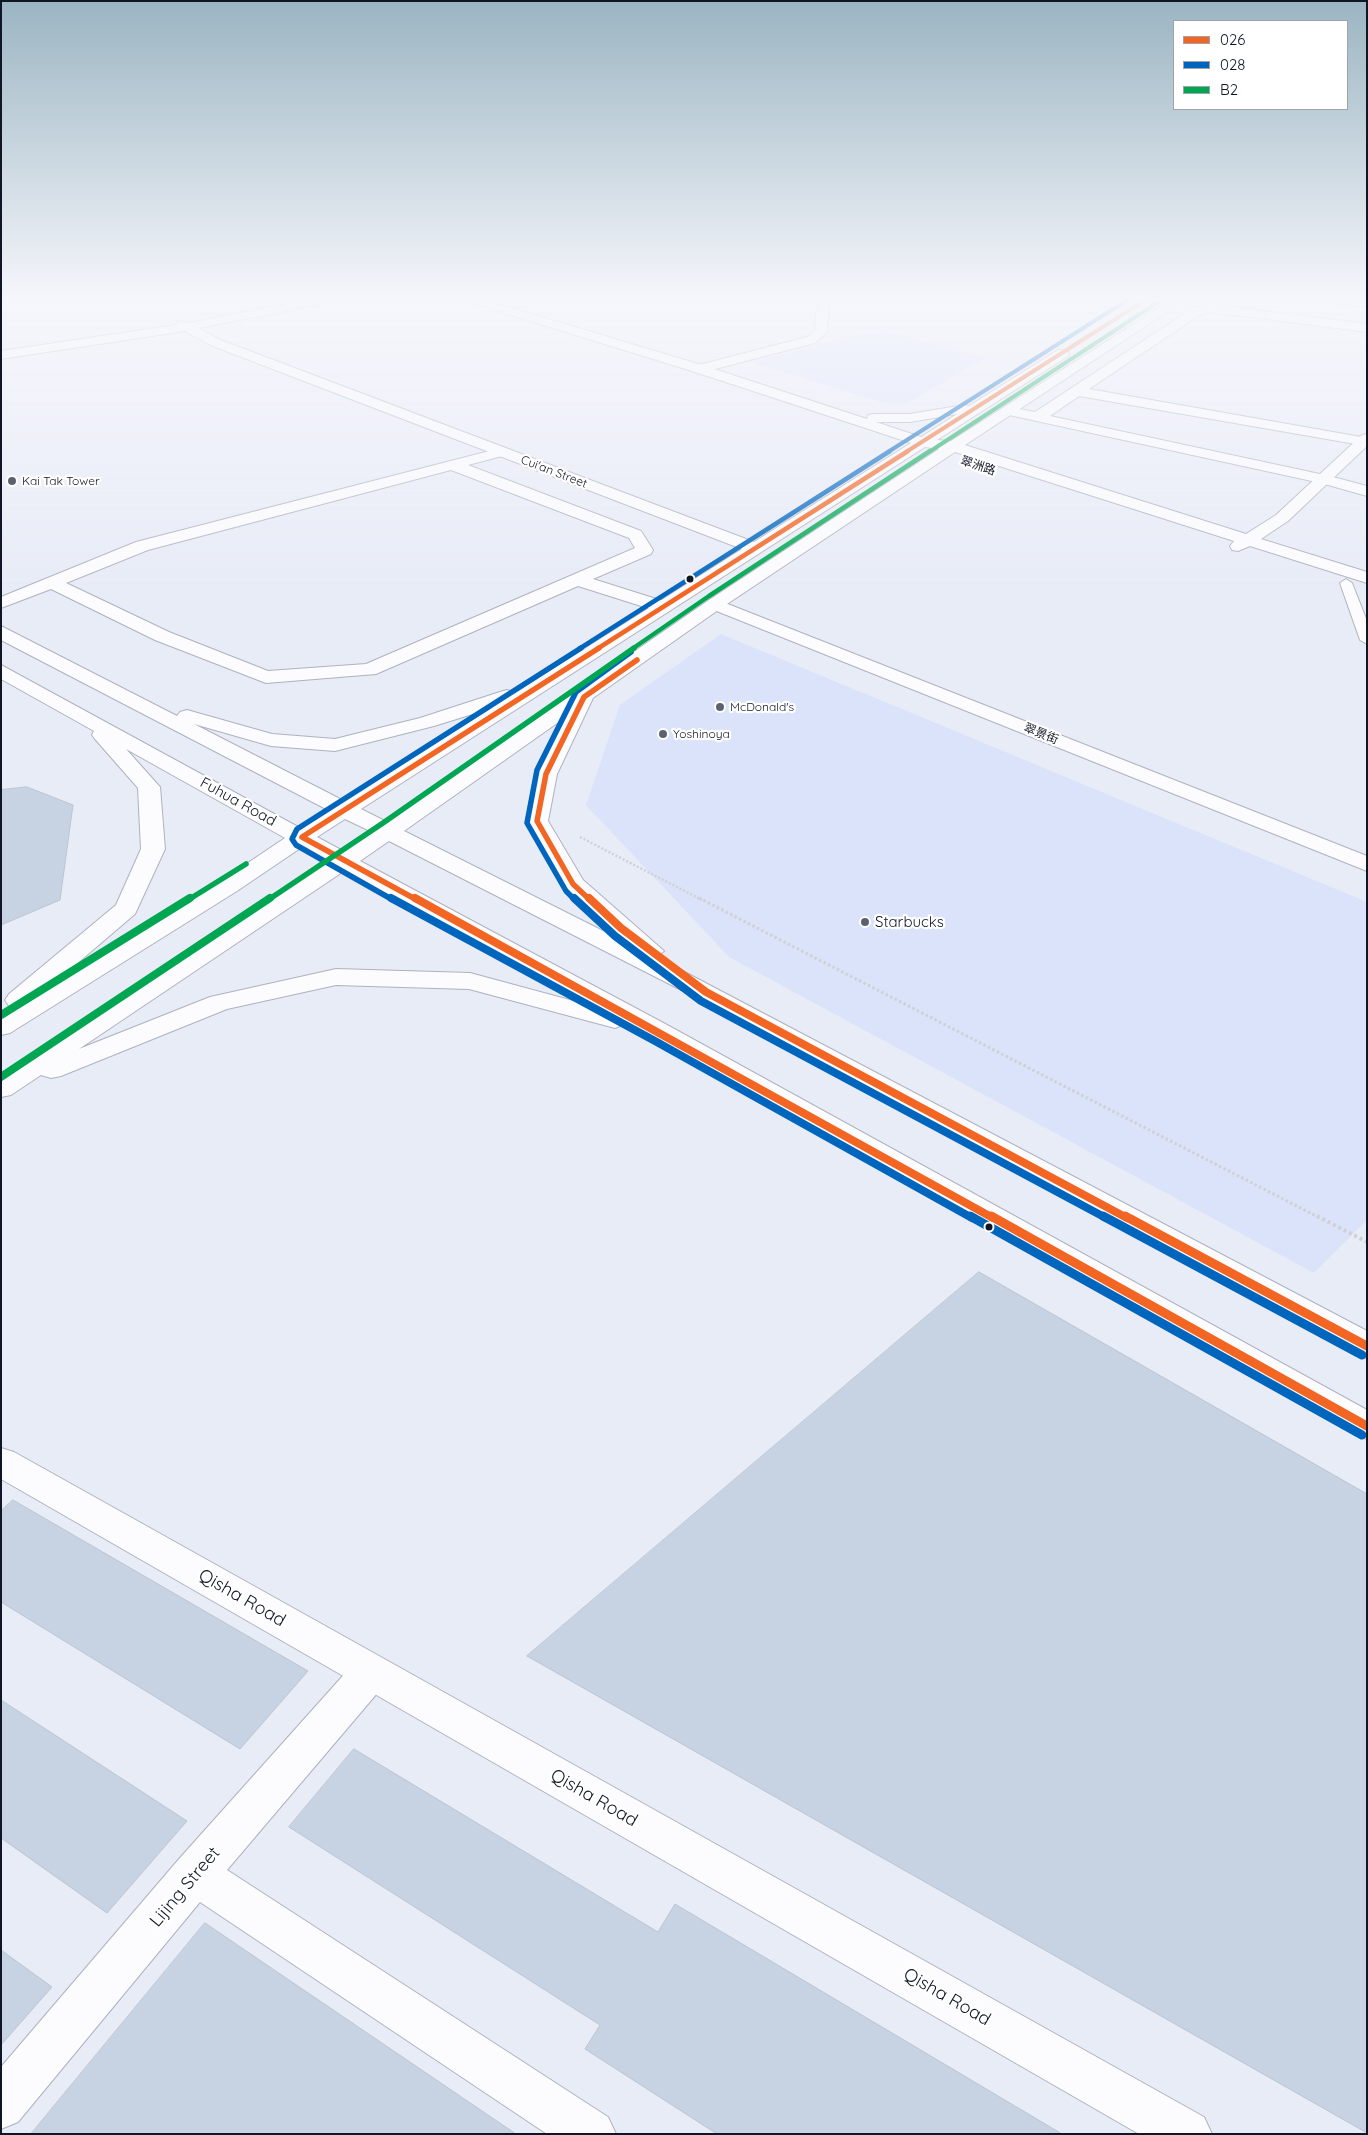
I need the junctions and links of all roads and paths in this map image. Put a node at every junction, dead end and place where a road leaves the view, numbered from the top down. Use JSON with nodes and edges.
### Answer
{"nodes":[{"id":1,"x":357,"y":397,"type":"edge"},
{"id":2,"x":783,"y":397,"type":"edge"},
{"id":3,"x":995,"y":397,"type":"edge"},
{"id":4,"x":1031,"y":397,"type":"edge"},
{"id":5,"x":1068,"y":397,"type":"edge"},
{"id":6,"x":1109,"y":397,"type":"edge"},
{"id":7,"x":980,"y":406,"type":"junction"},
{"id":8,"x":1009,"y":411,"type":"junction"},
{"id":9,"x":1038,"y":417,"type":"junction"},
{"id":10,"x":851,"y":419,"type":"junction"},
{"id":11,"x":1001,"y":430,"type":"dead end"},
{"id":12,"x":1366,"y":440,"type":"edge"},
{"id":13,"x":921,"y":442,"type":"junction"},
{"id":14,"x":948,"y":450,"type":"junction"},
{"id":15,"x":1005,"y":450,"type":"dead end"},
{"id":16,"x":501,"y":452,"type":"junction"},
{"id":17,"x":453,"y":464,"type":"junction"},
{"id":18,"x":978,"y":468,"type":"junction"},
{"id":19,"x":1027,"y":469,"type":"junction"},
{"id":20,"x":942,"y":472,"type":"dead end"},
{"id":21,"x":868,"y":476,"type":"junction"},
{"id":22,"x":1324,"y":479,"type":"junction"},
{"id":23,"x":895,"y":484,"type":"junction"},
{"id":24,"x":1367,"y":491,"type":"edge"},
{"id":25,"x":1282,"y":518,"type":"junction"},
{"id":26,"x":1188,"y":522,"type":"junction"},
{"id":27,"x":1242,"y":544,"type":"junction"},
{"id":28,"x":754,"y":548,"type":"junction"},
{"id":29,"x":1314,"y":561,"type":"junction"},
{"id":30,"x":1367,"y":578,"type":"edge"},
{"id":31,"x":578,"y":580,"type":"junction"},
{"id":32,"x":52,"y":583,"type":"junction"},
{"id":33,"x":1346,"y":583,"type":"junction"},
{"id":34,"x":1367,"y":589,"type":"edge"},
{"id":35,"x":1,"y":603,"type":"edge"},
{"id":36,"x":715,"y":604,"type":"junction"},
{"id":37,"x":663,"y":607,"type":"junction"},
{"id":38,"x":1,"y":632,"type":"edge"},
{"id":39,"x":1367,"y":640,"type":"edge"},
{"id":40,"x":1,"y":671,"type":"edge"},
{"id":41,"x":544,"y":684,"type":"junction"},
{"id":42,"x":584,"y":698,"type":"junction"},
{"id":43,"x":133,"y":701,"type":"junction"},
{"id":44,"x":88,"y":719,"type":"junction"},
{"id":45,"x":346,"y":809,"type":"junction"},
{"id":46,"x":538,"y":821,"type":"junction"},
{"id":47,"x":389,"y":831,"type":"junction"},
{"id":48,"x":302,"y":837,"type":"junction"},
{"id":49,"x":344,"y":862,"type":"junction"},
{"id":50,"x":1367,"y":864,"type":"edge"},
{"id":51,"x":706,"y":992,"type":"junction"},
{"id":52,"x":1,"y":1014,"type":"edge"},
{"id":53,"x":1,"y":1027,"type":"edge"},
{"id":54,"x":660,"y":1032,"type":"junction"},
{"id":55,"x":1,"y":1089,"type":"edge"},
{"id":56,"x":1367,"y":1242,"type":"edge"},
{"id":57,"x":1367,"y":1346,"type":"edge"},
{"id":58,"x":1367,"y":1426,"type":"edge"},
{"id":59,"x":1,"y":1462,"type":"edge"},
{"id":60,"x":371,"y":1672,"type":"junction"},
{"id":61,"x":195,"y":1874,"type":"junction"},
{"id":62,"x":1,"y":2105,"type":"edge"},
{"id":63,"x":590,"y":2134,"type":"edge"},
{"id":64,"x":1187,"y":2134,"type":"edge"}],
"edges":[{"from":1,"to":16,"type":"street","name":"Cui'an Street"},
{"from":2,"to":10,"type":"street","name":"翠洲路"},
{"from":3,"to":7,"type":"street"},
{"from":4,"to":8,"type":"street"},
{"from":5,"to":9,"type":"street"},
{"from":6,"to":12,"type":"street"},
{"from":7,"to":10,"type":"street"},
{"from":7,"to":13,"type":"street"},
{"from":8,"to":9,"type":"street"},
{"from":8,"to":11,"type":"street"},
{"from":8,"to":14,"type":"street"},
{"from":9,"to":22,"type":"street"},
{"from":10,"to":13,"type":"street","name":"翠洲路"},
{"from":10,"to":21,"type":"street"},
{"from":12,"to":22,"type":"street"},
{"from":13,"to":14,"type":"street","name":"翠洲路"},
{"from":13,"to":21,"type":"street"},
{"from":14,"to":18,"type":"street","name":"翠洲路"},
{"from":14,"to":19,"type":"street","name":"翠洲路"},
{"from":14,"to":23,"type":"street"},
{"from":15,"to":19,"type":"street"},
{"from":16,"to":17,"type":"street"},
{"from":16,"to":28,"type":"street","name":"Cui'an Street"},
{"from":17,"to":31,"type":"street"},
{"from":17,"to":32,"type":"street"},
{"from":18,"to":19,"type":"street"},
{"from":18,"to":27,"type":"street","name":"翠洲路"},
{"from":19,"to":26,"type":"street","name":"翠洲路"},
{"from":20,"to":23,"type":"street"},
{"from":21,"to":28,"type":"street"},
{"from":22,"to":24,"type":"street"},
{"from":22,"to":25,"type":"street"},
{"from":23,"to":36,"type":"street"},
{"from":25,"to":26,"type":"street"},
{"from":25,"to":27,"type":"street"},
{"from":25,"to":29,"type":"street"},
{"from":26,"to":27,"type":"street","name":"翠洲路"},
{"from":27,"to":29,"type":"street","name":"翠洲路"},
{"from":27,"to":33,"type":"street","name":"翠洲路"},
{"from":28,"to":37,"type":"street"},
{"from":29,"to":30,"type":"street","name":"翠洲路"},
{"from":31,"to":32,"type":"street"},
{"from":31,"to":37,"type":"street"},
{"from":32,"to":35,"type":"street"},
{"from":33,"to":34,"type":"street","name":"翠洲路"},
{"from":33,"to":39,"type":"lane"},
{"from":36,"to":42,"type":"street"},
{"from":36,"to":50,"type":"street","name":"翠景街"},
{"from":37,"to":41,"type":"street"},
{"from":38,"to":43,"type":"street"},
{"from":40,"to":44,"type":"street","name":"Fuhua Road"},
{"from":41,"to":43,"type":"street"},
{"from":41,"to":45,"type":"street"},
{"from":42,"to":46,"type":"street"},
{"from":42,"to":47,"type":"street"},
{"from":43,"to":45,"type":"street"},
{"from":44,"to":48,"type":"street","name":"Fuhua Road"},
{"from":44,"to":52,"type":"street"},
{"from":45,"to":47,"type":"street"},
{"from":45,"to":48,"type":"street"},
{"from":46,"to":51,"type":"street"},
{"from":46,"to":56,"type":"path"},
{"from":47,"to":49,"type":"street"},
{"from":47,"to":51,"type":"street"},
{"from":48,"to":49,"type":"street","name":"Fuhua Road"},
{"from":48,"to":53,"type":"street"},
{"from":49,"to":54,"type":"street","name":"Fuhua Road"},
{"from":49,"to":55,"type":"street"},
{"from":51,"to":57,"type":"street"},
{"from":54,"to":55,"type":"street"},
{"from":54,"to":58,"type":"street","name":"Fuhua Road"},
{"from":59,"to":60,"type":"street","name":"Qisha Road"},
{"from":60,"to":61,"type":"street","name":"Lijing Street"},
{"from":60,"to":64,"type":"street","name":"Qisha Road"},
{"from":61,"to":62,"type":"street","name":"Lijing Street"},
{"from":61,"to":63,"type":"street"}]}
